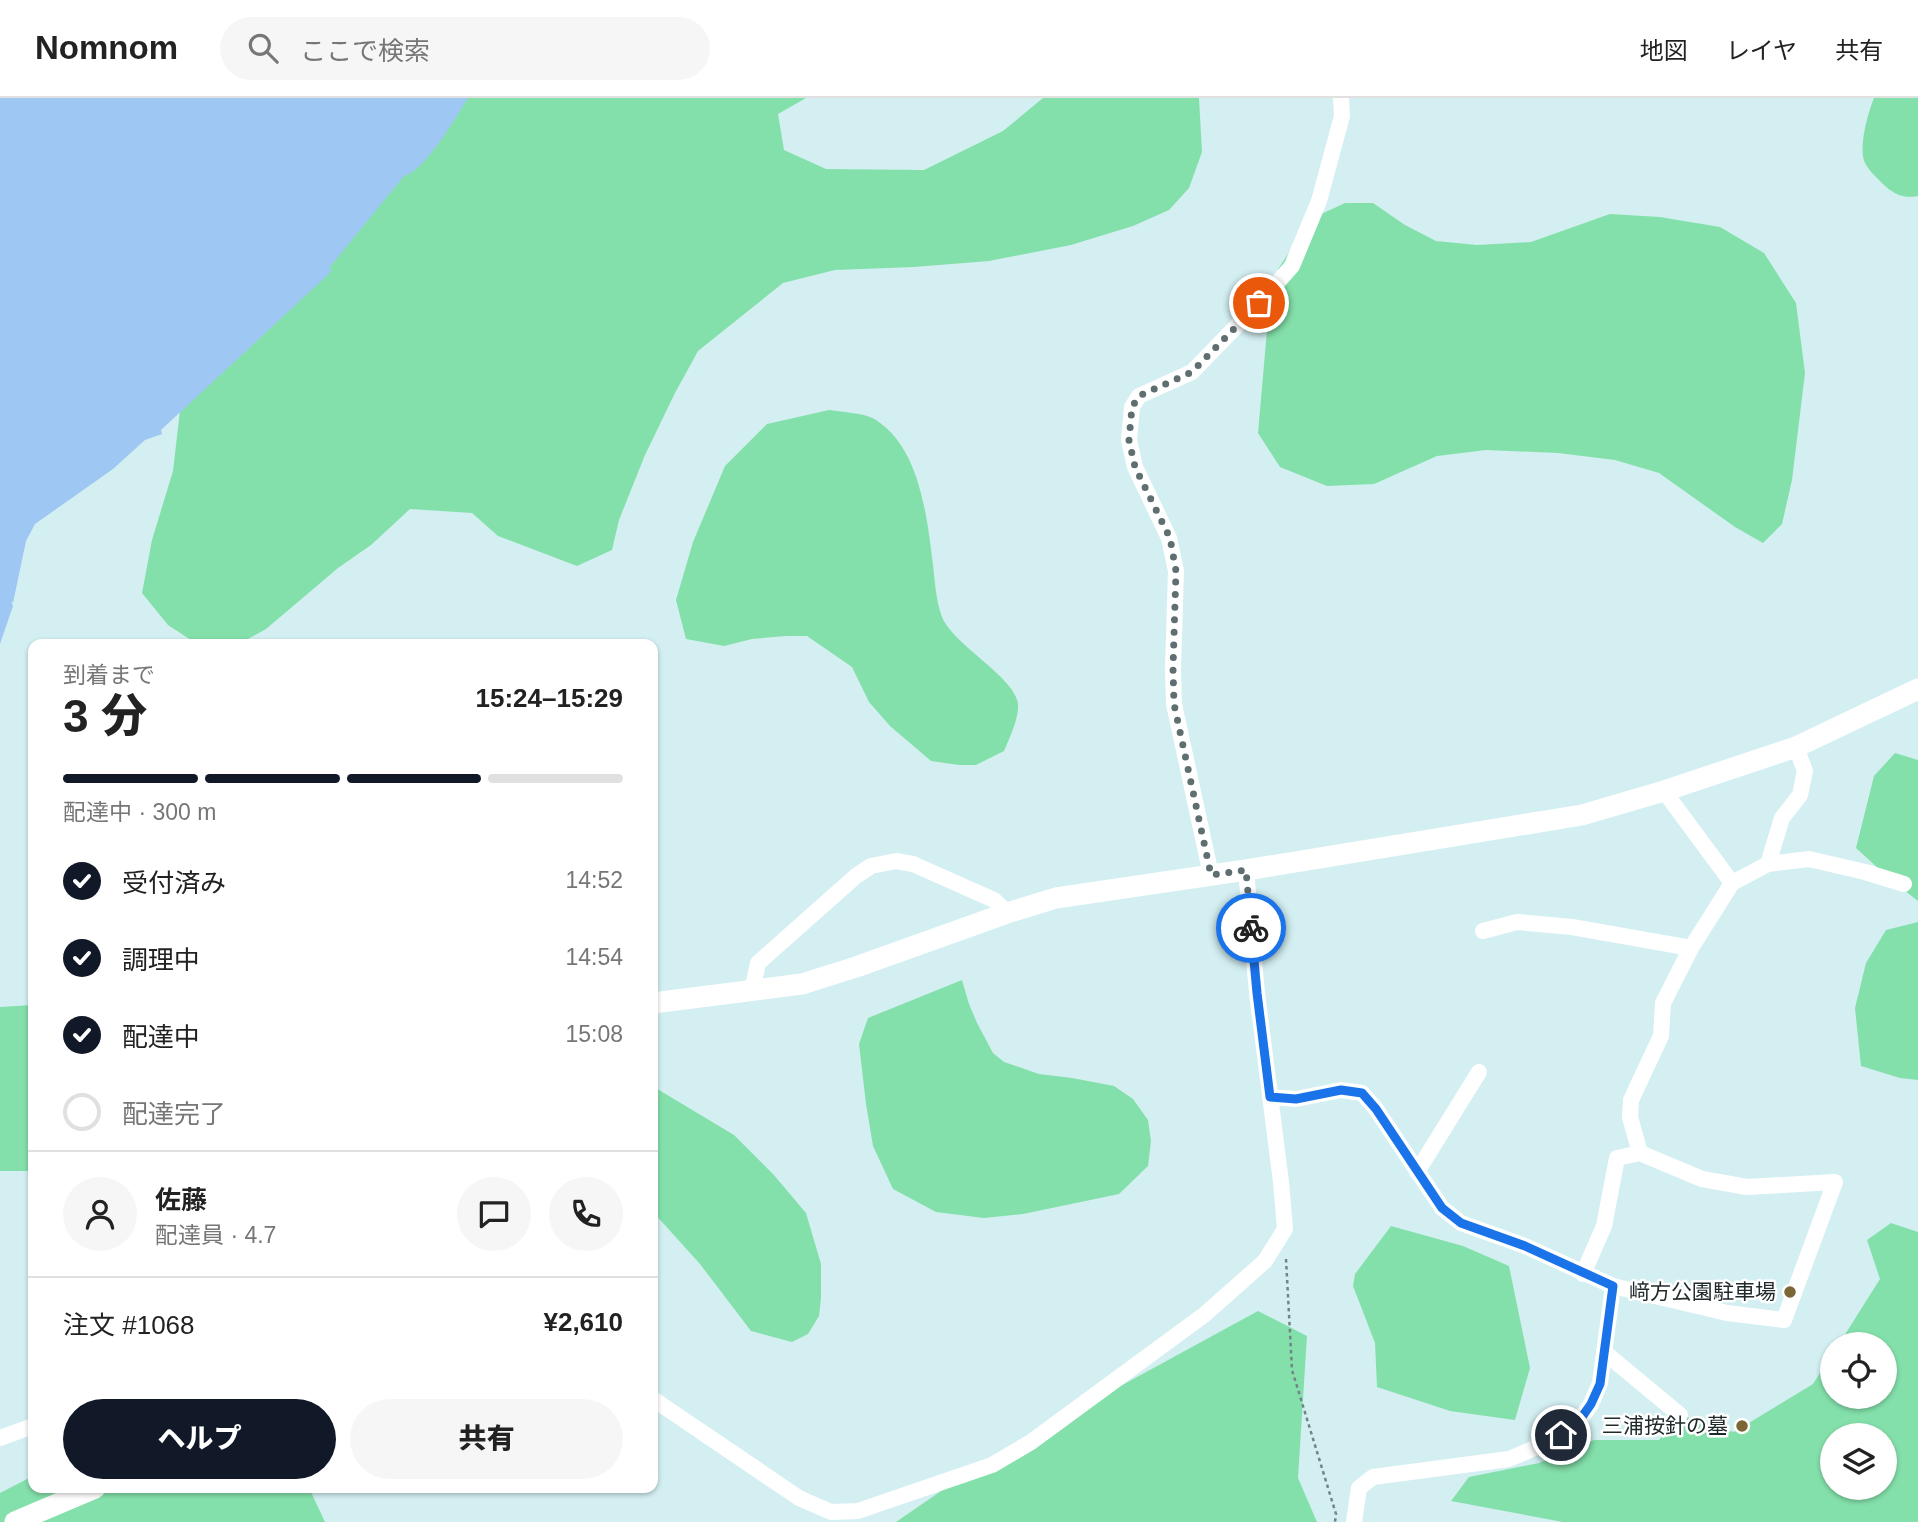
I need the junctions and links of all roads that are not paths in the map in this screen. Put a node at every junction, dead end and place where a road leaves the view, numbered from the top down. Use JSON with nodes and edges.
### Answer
{"nodes":[{"id":1,"x":1341,"y":98,"type":"edge"},
{"id":2,"x":1918,"y":689,"type":"edge"},
{"id":3,"x":1796,"y":747,"type":"junction"},
{"id":4,"x":1664,"y":791,"type":"junction"},
{"id":5,"x":1768,"y":864,"type":"junction"},
{"id":6,"x":1246,"y":870,"type":"junction"},
{"id":7,"x":1211,"y":875,"type":"junction"},
{"id":8,"x":1732,"y":883,"type":"junction"},
{"id":9,"x":1903,"y":884,"type":"dead end"},
{"id":10,"x":1007,"y":913,"type":"junction"},
{"id":11,"x":1483,"y":931,"type":"dead end"},
{"id":12,"x":1691,"y":948,"type":"junction"},
{"id":13,"x":752,"y":991,"type":"junction"},
{"id":14,"x":658,"y":1002,"type":"edge"},
{"id":15,"x":1479,"y":1072,"type":"dead end"},
{"id":16,"x":1270,"y":1097,"type":"junction"},
{"id":17,"x":1640,"y":1153,"type":"junction"},
{"id":18,"x":1418,"y":1172,"type":"junction"},
{"id":19,"x":1583,"y":1273,"type":"junction"},
{"id":20,"x":1613,"y":1286,"type":"junction"},
{"id":21,"x":1604,"y":1352,"type":"junction"},
{"id":22,"x":658,"y":1402,"type":"edge"},
{"id":23,"x":1680,"y":1415,"type":"dead end"},
{"id":24,"x":28,"y":1428,"type":"edge"},
{"id":25,"x":0,"y":1438,"type":"edge"},
{"id":26,"x":83,"y":1493,"type":"edge"},
{"id":27,"x":859,"y":1516,"type":"edge"},
{"id":28,"x":15,"y":1522,"type":"edge"},
{"id":29,"x":1354,"y":1522,"type":"edge"}],
"edges":[{"from":1,"to":7,"type":"street"},
{"from":2,"to":3,"type":"street"},
{"from":3,"to":4,"type":"street"},
{"from":3,"to":5,"type":"street"},
{"from":4,"to":6,"type":"street"},
{"from":4,"to":8,"type":"street"},
{"from":5,"to":8,"type":"street"},
{"from":5,"to":9,"type":"street"},
{"from":6,"to":7,"type":"street"},
{"from":6,"to":16,"type":"street"},
{"from":7,"to":10,"type":"street"},
{"from":8,"to":12,"type":"street"},
{"from":10,"to":13,"type":"street"},
{"from":10,"to":13,"type":"street"},
{"from":11,"to":12,"type":"street"},
{"from":12,"to":17,"type":"street"},
{"from":13,"to":14,"type":"street"},
{"from":15,"to":18,"type":"street"},
{"from":16,"to":18,"type":"street"},
{"from":16,"to":27,"type":"street"},
{"from":17,"to":19,"type":"street"},
{"from":17,"to":20,"type":"street"},
{"from":18,"to":19,"type":"street"},
{"from":19,"to":20,"type":"street"},
{"from":20,"to":21,"type":"street"},
{"from":21,"to":23,"type":"street"},
{"from":21,"to":29,"type":"street"},
{"from":22,"to":27,"type":"street"},
{"from":24,"to":25,"type":"street"},
{"from":26,"to":28,"type":"street"}]}
